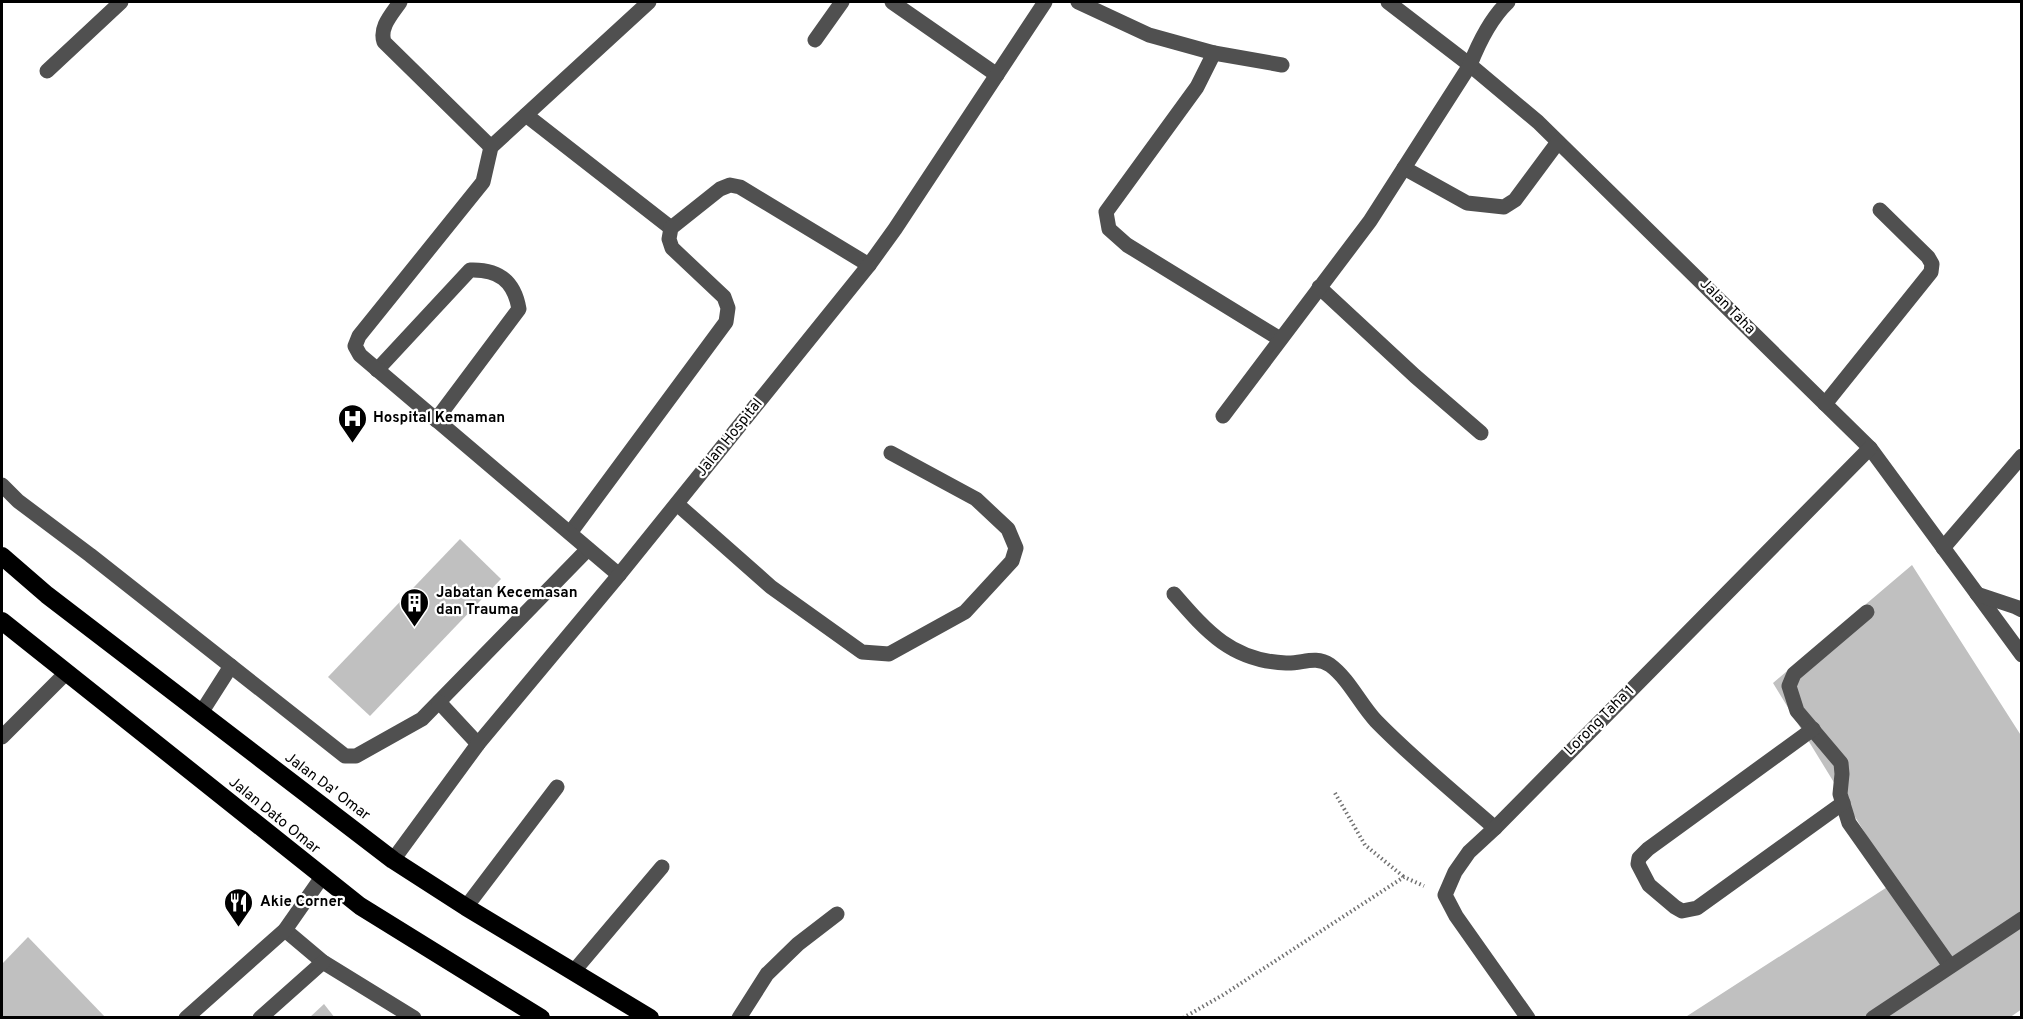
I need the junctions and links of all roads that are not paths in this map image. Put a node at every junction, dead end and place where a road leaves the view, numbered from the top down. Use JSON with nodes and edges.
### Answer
{"nodes":[{"id":1,"x":121,"y":2,"type":"edge"},
{"id":2,"x":400,"y":2,"type":"edge"},
{"id":3,"x":649,"y":2,"type":"edge"},
{"id":4,"x":842,"y":2,"type":"edge"},
{"id":5,"x":892,"y":2,"type":"edge"},
{"id":6,"x":1045,"y":2,"type":"edge"},
{"id":7,"x":1078,"y":2,"type":"edge"},
{"id":8,"x":1388,"y":2,"type":"edge"},
{"id":9,"x":1508,"y":2,"type":"edge"},
{"id":10,"x":815,"y":40,"type":"dead end"},
{"id":11,"x":1214,"y":53,"type":"junction"},
{"id":12,"x":1282,"y":65,"type":"dead end"},
{"id":13,"x":1470,"y":65,"type":"junction"},
{"id":14,"x":47,"y":71,"type":"dead end"},
{"id":15,"x":997,"y":75,"type":"junction"},
{"id":16,"x":526,"y":115,"type":"junction"},
{"id":17,"x":1558,"y":142,"type":"junction"},
{"id":18,"x":491,"y":147,"type":"junction"},
{"id":19,"x":1404,"y":168,"type":"junction"},
{"id":20,"x":1880,"y":210,"type":"dead end"},
{"id":21,"x":671,"y":228,"type":"junction"},
{"id":22,"x":869,"y":265,"type":"junction"},
{"id":23,"x":1319,"y":287,"type":"junction"},
{"id":24,"x":1280,"y":339,"type":"junction"},
{"id":25,"x":377,"y":370,"type":"junction"},
{"id":26,"x":1825,"y":405,"type":"junction"},
{"id":27,"x":1223,"y":416,"type":"dead end"},
{"id":28,"x":436,"y":420,"type":"junction"},
{"id":29,"x":1481,"y":433,"type":"dead end"},
{"id":30,"x":1870,"y":448,"type":"junction"},
{"id":31,"x":891,"y":453,"type":"dead end"},
{"id":32,"x":2022,"y":456,"type":"edge"},
{"id":33,"x":2,"y":485,"type":"edge"},
{"id":34,"x":677,"y":504,"type":"junction"},
{"id":35,"x":570,"y":533,"type":"junction"},
{"id":36,"x":1943,"y":548,"type":"junction"},
{"id":37,"x":588,"y":549,"type":"junction"},
{"id":38,"x":2,"y":556,"type":"edge"},
{"id":39,"x":619,"y":576,"type":"junction"},
{"id":40,"x":1174,"y":594,"type":"dead end"},
{"id":41,"x":1977,"y":594,"type":"junction"},
{"id":42,"x":2022,"y":610,"type":"edge"},
{"id":43,"x":1867,"y":612,"type":"dead end"},
{"id":44,"x":2,"y":621,"type":"edge"},
{"id":45,"x":2022,"y":655,"type":"edge"},
{"id":46,"x":231,"y":666,"type":"junction"},
{"id":47,"x":66,"y":673,"type":"junction"},
{"id":48,"x":439,"y":702,"type":"junction"},
{"id":49,"x":201,"y":713,"type":"junction"},
{"id":50,"x":1814,"y":729,"type":"junction"},
{"id":51,"x":2,"y":737,"type":"edge"},
{"id":52,"x":478,"y":744,"type":"junction"},
{"id":53,"x":557,"y":787,"type":"dead end"},
{"id":54,"x":1843,"y":803,"type":"junction"},
{"id":55,"x":1495,"y":828,"type":"junction"},
{"id":56,"x":393,"y":860,"type":"junction"},
{"id":57,"x":662,"y":867,"type":"dead end"},
{"id":58,"x":322,"y":877,"type":"junction"},
{"id":59,"x":466,"y":907,"type":"junction"},
{"id":60,"x":837,"y":914,"type":"dead end"},
{"id":61,"x":2022,"y":919,"type":"edge"},
{"id":62,"x":285,"y":930,"type":"junction"},
{"id":63,"x":323,"y":962,"type":"junction"},
{"id":64,"x":1950,"y":966,"type":"junction"},
{"id":65,"x":574,"y":971,"type":"junction"},
{"id":66,"x":186,"y":1017,"type":"edge"},
{"id":67,"x":260,"y":1017,"type":"edge"},
{"id":68,"x":414,"y":1017,"type":"edge"},
{"id":69,"x":541,"y":1017,"type":"edge"},
{"id":70,"x":650,"y":1017,"type":"edge"},
{"id":71,"x":738,"y":1017,"type":"edge"},
{"id":72,"x":1528,"y":1017,"type":"edge"},
{"id":73,"x":1873,"y":1017,"type":"edge"}],
"edges":[{"from":1,"to":14,"type":"street"},
{"from":2,"to":18,"type":"street"},
{"from":3,"to":16,"type":"street"},
{"from":4,"to":10,"type":"street"},
{"from":5,"to":15,"type":"street"},
{"from":6,"to":15,"type":"street","name":"Jalan Hospital"},
{"from":7,"to":11,"type":"street"},
{"from":8,"to":13,"type":"street","name":"Jalan Taha"},
{"from":9,"to":13,"type":"street"},
{"from":11,"to":12,"type":"street"},
{"from":11,"to":24,"type":"street"},
{"from":13,"to":17,"type":"street","name":"Jalan Taha"},
{"from":13,"to":19,"type":"street"},
{"from":15,"to":22,"type":"street","name":"Jalan Hospital"},
{"from":16,"to":18,"type":"street"},
{"from":16,"to":21,"type":"street"},
{"from":17,"to":19,"type":"street"},
{"from":17,"to":26,"type":"street","name":"Jalan Taha"},
{"from":18,"to":25,"type":"street"},
{"from":19,"to":23,"type":"street"},
{"from":20,"to":26,"type":"street"},
{"from":21,"to":22,"type":"street"},
{"from":21,"to":35,"type":"street"},
{"from":22,"to":34,"type":"street","name":"Jalan Hospital"},
{"from":23,"to":24,"type":"street"},
{"from":23,"to":29,"type":"street"},
{"from":24,"to":27,"type":"street"},
{"from":25,"to":28,"type":"street"},
{"from":25,"to":28,"type":"street"},
{"from":26,"to":30,"type":"street","name":"Jalan Taha"},
{"from":28,"to":35,"type":"street"},
{"from":30,"to":36,"type":"street","name":"Jalan Taha"},
{"from":30,"to":55,"type":"street","name":"Lorong Taha 1"},
{"from":31,"to":34,"type":"street"},
{"from":32,"to":36,"type":"street"},
{"from":33,"to":46,"type":"street"},
{"from":34,"to":39,"type":"street","name":"Jalan Hospital"},
{"from":35,"to":37,"type":"street"},
{"from":36,"to":41,"type":"street","name":"Jalan Taha"},
{"from":37,"to":39,"type":"street"},
{"from":37,"to":48,"type":"street"},
{"from":38,"to":49,"type":"highway","name":"Jalan Da' Omar"},
{"from":39,"to":52,"type":"street","name":"Jalan Hospital"},
{"from":40,"to":55,"type":"street"},
{"from":41,"to":42,"type":"street"},
{"from":41,"to":45,"type":"street","name":"Jalan Taha"},
{"from":43,"to":50,"type":"street"},
{"from":44,"to":47,"type":"highway","name":"Jalan Dato Omar"},
{"from":46,"to":48,"type":"street"},
{"from":46,"to":49,"type":"street"},
{"from":47,"to":51,"type":"street"},
{"from":47,"to":58,"type":"highway","name":"Jalan Dato Omar"},
{"from":48,"to":52,"type":"street"},
{"from":49,"to":56,"type":"highway","name":"Jalan Da' Omar"},
{"from":50,"to":54,"type":"street"},
{"from":50,"to":54,"type":"street"},
{"from":52,"to":56,"type":"street","name":"Jalan Hospital"},
{"from":53,"to":59,"type":"street"},
{"from":54,"to":64,"type":"street"},
{"from":55,"to":72,"type":"street","name":"Lorong Taha 1"},
{"from":56,"to":59,"type":"highway","name":"Jalan Da' Omar"},
{"from":57,"to":65,"type":"street"},
{"from":58,"to":62,"type":"street"},
{"from":58,"to":69,"type":"highway","name":"Jalan Dato Omar"},
{"from":59,"to":65,"type":"highway","name":"Jalan Da' Omar"},
{"from":60,"to":71,"type":"street"},
{"from":61,"to":64,"type":"street"},
{"from":62,"to":63,"type":"street"},
{"from":62,"to":66,"type":"street"},
{"from":63,"to":67,"type":"street"},
{"from":63,"to":68,"type":"street"},
{"from":64,"to":73,"type":"street"},
{"from":65,"to":70,"type":"highway","name":"Jalan Da' Omar"}]}
